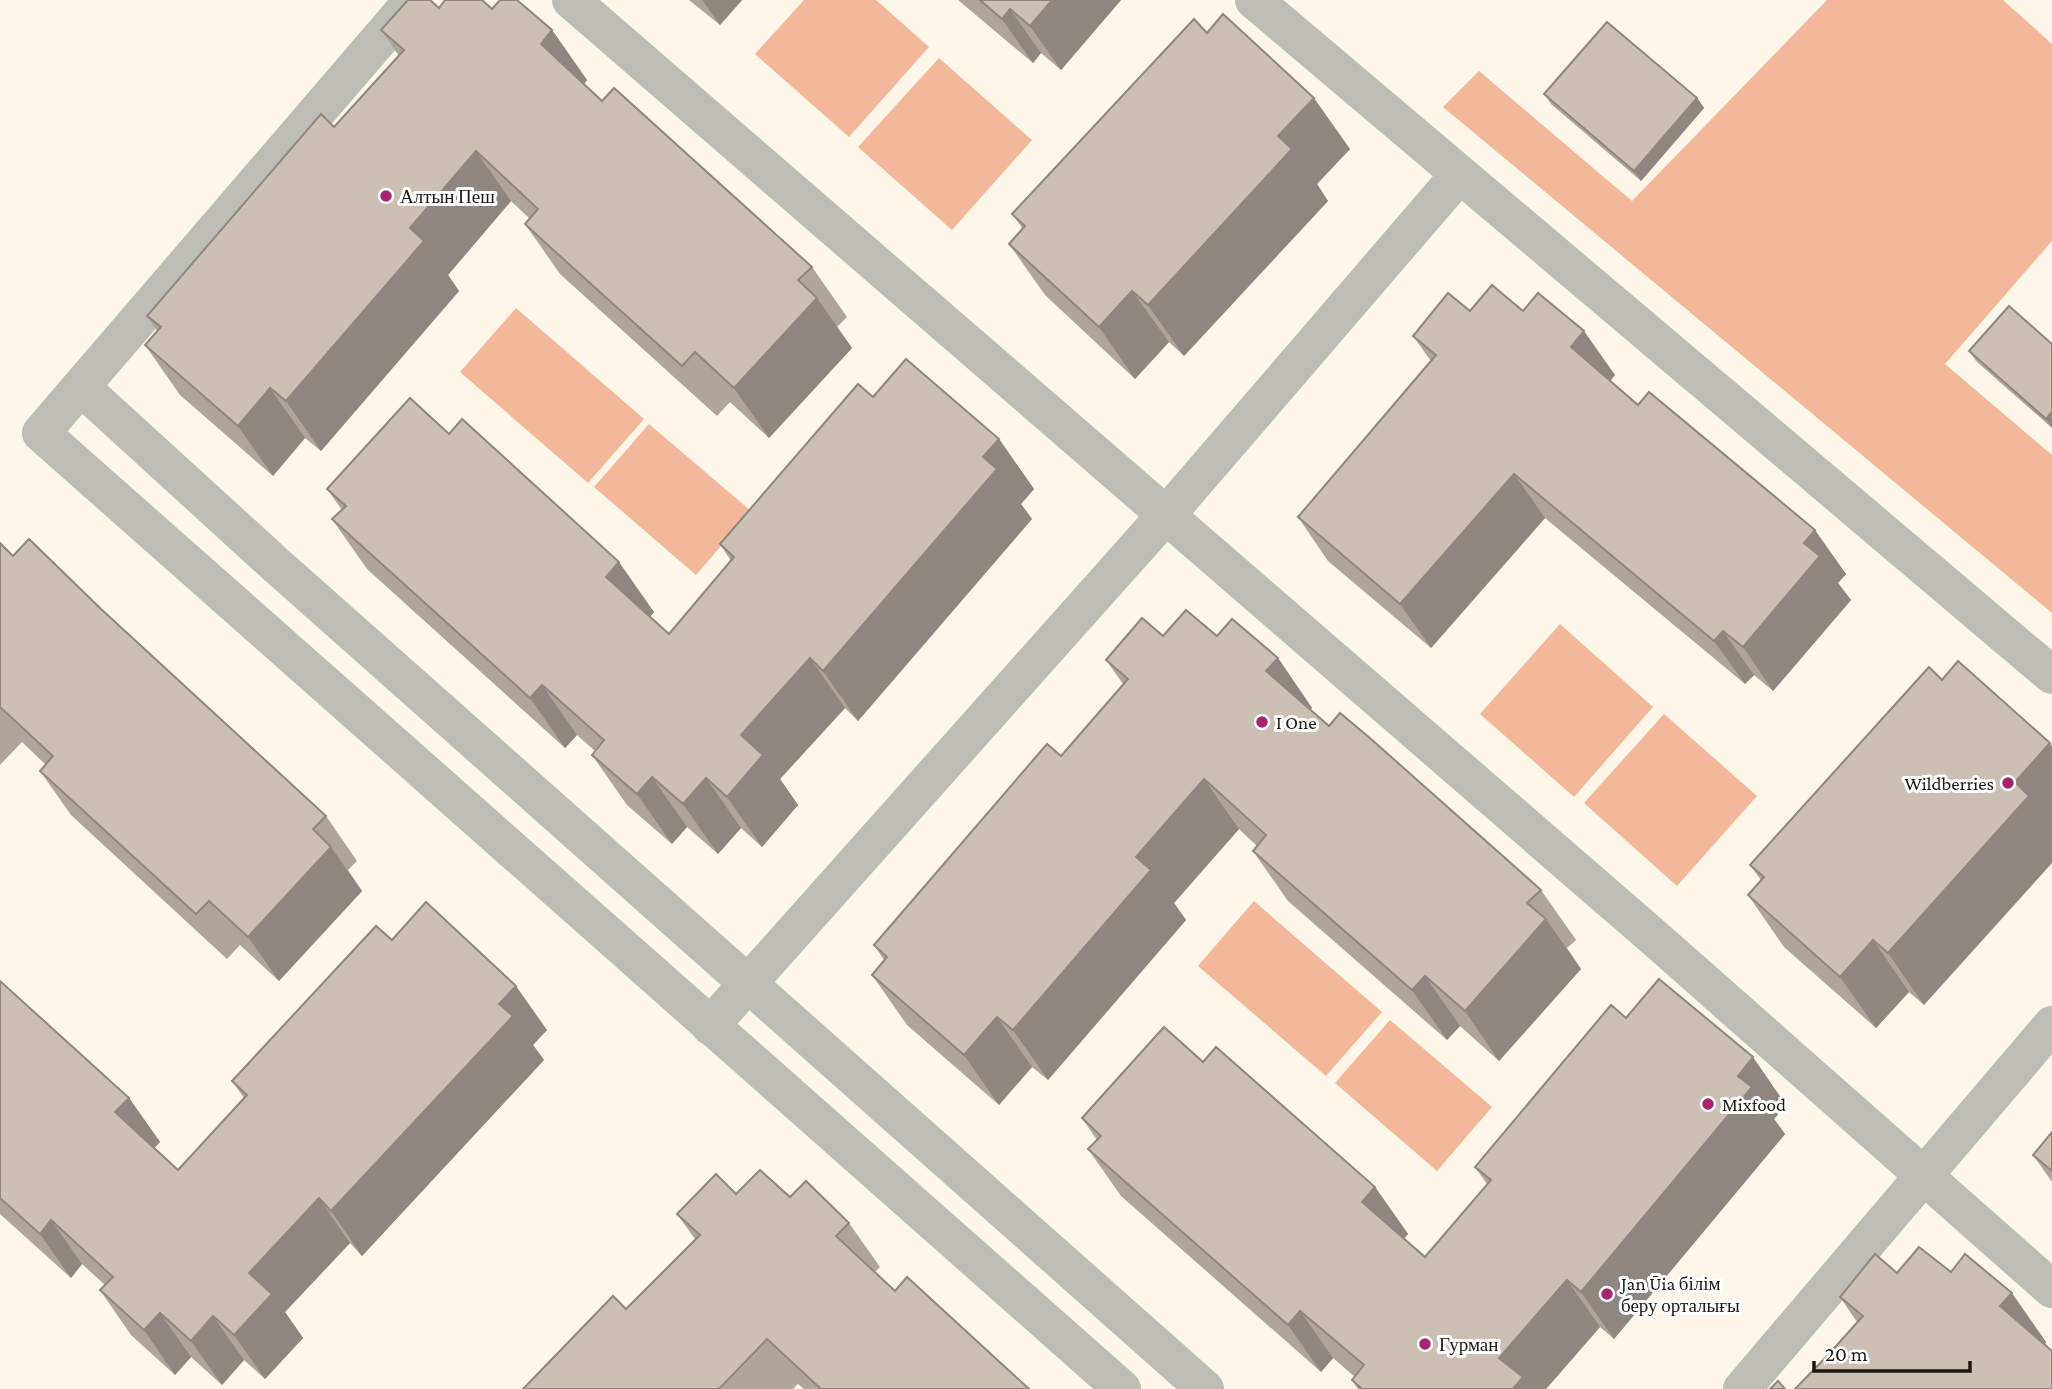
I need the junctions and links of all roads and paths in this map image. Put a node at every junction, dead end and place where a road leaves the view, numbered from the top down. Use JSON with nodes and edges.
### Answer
{"nodes":[{"id":1,"x":413,"y":0,"type":"edge"},
{"id":2,"x":571,"y":0,"type":"edge"},
{"id":3,"x":1254,"y":0,"type":"edge"},
{"id":4,"x":1459,"y":175,"type":"junction"},
{"id":5,"x":81,"y":387,"type":"junction"},
{"id":6,"x":1166,"y":515,"type":"junction"},
{"id":7,"x":2052,"y":675,"type":"edge"},
{"id":8,"x":748,"y":985,"type":"junction"},
{"id":9,"x":2052,"y":1025,"type":"edge"},
{"id":10,"x":710,"y":1026,"type":"junction"},
{"id":11,"x":1923,"y":1176,"type":"junction"},
{"id":12,"x":996,"y":1202,"type":"junction"},
{"id":13,"x":956,"y":1244,"type":"junction"},
{"id":14,"x":2052,"y":1289,"type":"edge"},
{"id":15,"x":1122,"y":1389,"type":"edge"},
{"id":16,"x":1205,"y":1389,"type":"edge"},
{"id":17,"x":1742,"y":1389,"type":"edge"}],
"edges":[{"from":1,"to":5,"type":"lane"},
{"from":2,"to":6,"type":"lane"},
{"from":3,"to":4,"type":"lane"},
{"from":4,"to":6,"type":"lane"},
{"from":4,"to":7,"type":"lane"},
{"from":5,"to":8,"type":"lane"},
{"from":5,"to":10,"type":"lane"},
{"from":6,"to":8,"type":"lane"},
{"from":6,"to":11,"type":"lane"},
{"from":8,"to":10,"type":"lane"},
{"from":8,"to":12,"type":"lane"},
{"from":9,"to":11,"type":"lane"},
{"from":10,"to":13,"type":"lane"},
{"from":11,"to":14,"type":"lane"},
{"from":11,"to":17,"type":"lane"},
{"from":12,"to":13,"type":"lane"},
{"from":12,"to":16,"type":"lane"},
{"from":13,"to":15,"type":"lane"}]}
